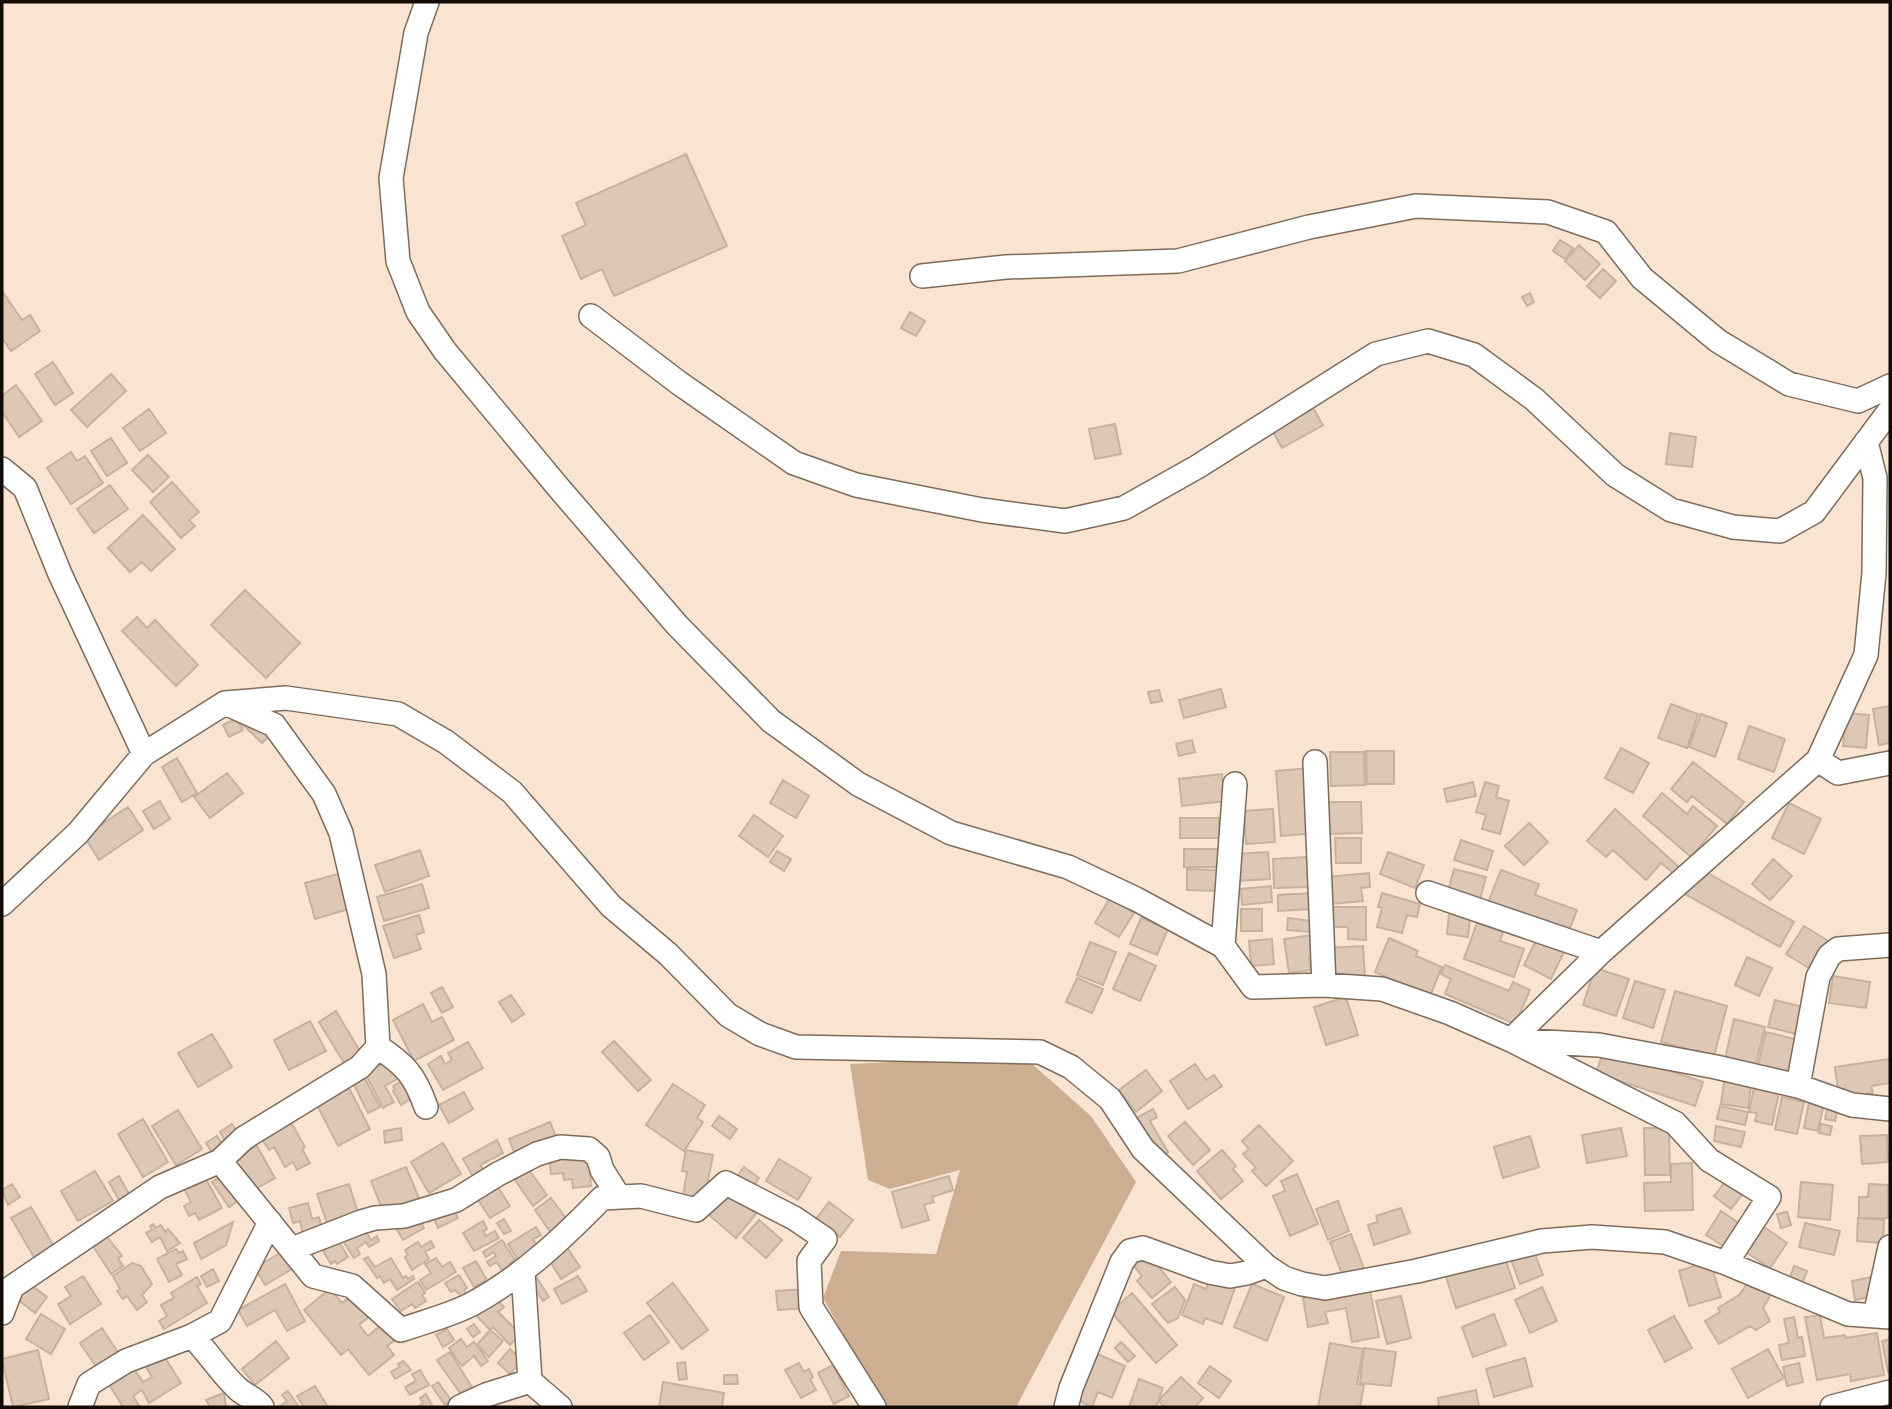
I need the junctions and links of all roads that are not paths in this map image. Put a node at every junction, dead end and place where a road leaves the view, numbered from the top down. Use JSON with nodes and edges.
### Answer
{"nodes":[{"id":1,"x":427,"y":2,"type":"edge"},
{"id":2,"x":922,"y":276,"type":"dead end"},
{"id":3,"x":591,"y":316,"type":"dead end"},
{"id":4,"x":1890,"y":386,"type":"edge"},
{"id":5,"x":1890,"y":410,"type":"edge"},
{"id":6,"x":1866,"y":442,"type":"junction"},
{"id":7,"x":2,"y":453,"type":"edge"},
{"id":8,"x":2,"y":469,"type":"edge"},
{"id":9,"x":25,"y":488,"type":"junction"},
{"id":10,"x":225,"y":703,"type":"junction"},
{"id":11,"x":145,"y":754,"type":"junction"},
{"id":12,"x":1818,"y":760,"type":"junction"},
{"id":13,"x":1315,"y":762,"type":"dead end"},
{"id":14,"x":1890,"y":763,"type":"edge"},
{"id":15,"x":1235,"y":783,"type":"dead end"},
{"id":16,"x":1428,"y":893,"type":"dead end"},
{"id":17,"x":2,"y":904,"type":"edge"},
{"id":18,"x":1890,"y":945,"type":"edge"},
{"id":19,"x":1223,"y":946,"type":"junction"},
{"id":20,"x":1601,"y":952,"type":"junction"},
{"id":21,"x":1324,"y":985,"type":"junction"},
{"id":22,"x":1511,"y":1040,"type":"junction"},
{"id":23,"x":378,"y":1047,"type":"junction"},
{"id":24,"x":1798,"y":1086,"type":"junction"},
{"id":25,"x":426,"y":1107,"type":"dead end"},
{"id":26,"x":1890,"y":1109,"type":"edge"},
{"id":27,"x":220,"y":1161,"type":"junction"},
{"id":28,"x":618,"y":1198,"type":"junction"},
{"id":29,"x":270,"y":1222,"type":"junction"},
{"id":30,"x":1890,"y":1247,"type":"edge"},
{"id":31,"x":292,"y":1249,"type":"junction"},
{"id":32,"x":1726,"y":1263,"type":"junction"},
{"id":33,"x":1266,"y":1266,"type":"junction"},
{"id":34,"x":523,"y":1271,"type":"junction"},
{"id":35,"x":2,"y":1313,"type":"edge"},
{"id":36,"x":1882,"y":1316,"type":"edge"},
{"id":37,"x":192,"y":1336,"type":"junction"},
{"id":38,"x":530,"y":1381,"type":"junction"},
{"id":39,"x":1890,"y":1392,"type":"edge"},
{"id":40,"x":80,"y":1407,"type":"edge"},
{"id":41,"x":262,"y":1407,"type":"edge"},
{"id":42,"x":460,"y":1407,"type":"edge"},
{"id":43,"x":560,"y":1407,"type":"edge"},
{"id":44,"x":874,"y":1407,"type":"edge"},
{"id":45,"x":1066,"y":1407,"type":"edge"},
{"id":46,"x":1832,"y":1407,"type":"edge"}],
"edges":[{"from":1,"to":19,"type":"street"},
{"from":2,"to":4,"type":"street"},
{"from":3,"to":6,"type":"street"},
{"from":5,"to":6,"type":"street"},
{"from":6,"to":12,"type":"street"},
{"from":7,"to":9,"type":"street"},
{"from":8,"to":9,"type":"street"},
{"from":9,"to":11,"type":"street"},
{"from":10,"to":11,"type":"street"},
{"from":10,"to":23,"type":"street"},
{"from":10,"to":33,"type":"street"},
{"from":11,"to":17,"type":"street"},
{"from":12,"to":14,"type":"street"},
{"from":12,"to":20,"type":"street"},
{"from":13,"to":21,"type":"street"},
{"from":15,"to":19,"type":"street"},
{"from":16,"to":20,"type":"street"},
{"from":18,"to":24,"type":"street"},
{"from":19,"to":21,"type":"street"},
{"from":20,"to":22,"type":"street"},
{"from":21,"to":22,"type":"street"},
{"from":22,"to":24,"type":"street"},
{"from":22,"to":32,"type":"street"},
{"from":23,"to":25,"type":"street"},
{"from":23,"to":27,"type":"street"},
{"from":24,"to":26,"type":"street"},
{"from":27,"to":29,"type":"street"},
{"from":27,"to":35,"type":"street"},
{"from":28,"to":31,"type":"street"},
{"from":28,"to":34,"type":"street"},
{"from":28,"to":44,"type":"street"},
{"from":29,"to":31,"type":"street"},
{"from":29,"to":37,"type":"street"},
{"from":30,"to":36,"type":"street"},
{"from":31,"to":34,"type":"street"},
{"from":32,"to":33,"type":"street"},
{"from":32,"to":36,"type":"street"},
{"from":33,"to":45,"type":"street"},
{"from":34,"to":38,"type":"street"},
{"from":37,"to":40,"type":"street"},
{"from":37,"to":41,"type":"street"},
{"from":38,"to":42,"type":"street"},
{"from":38,"to":43,"type":"street"},
{"from":39,"to":46,"type":"street"}]}
